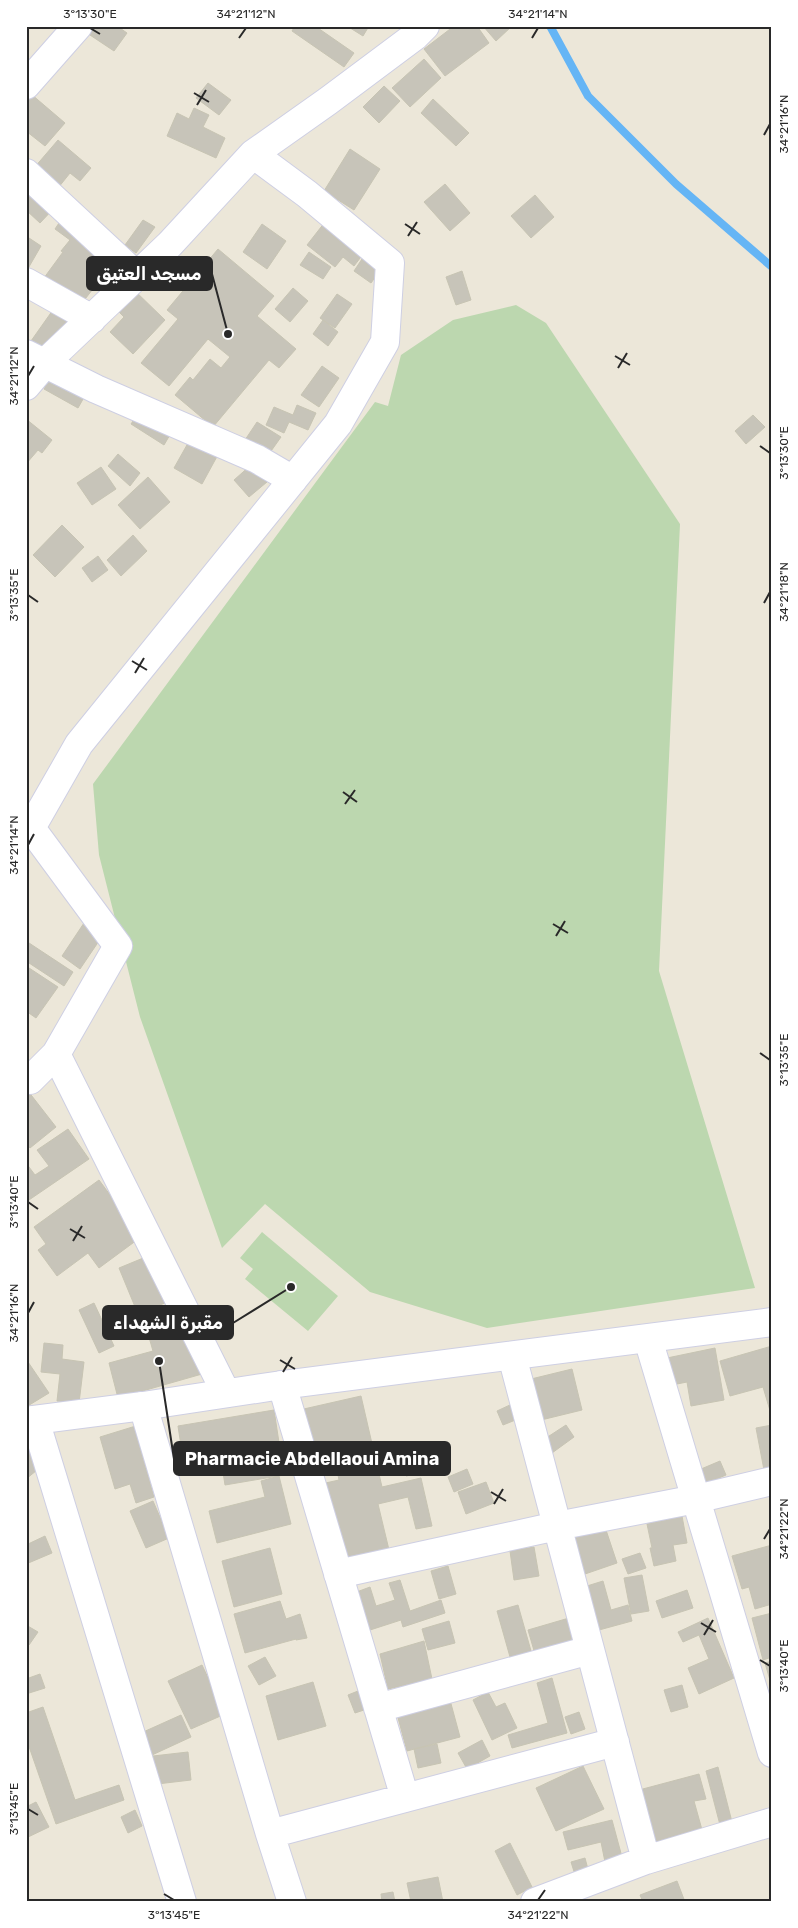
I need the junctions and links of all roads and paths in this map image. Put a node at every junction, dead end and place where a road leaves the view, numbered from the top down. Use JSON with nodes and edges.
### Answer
{"nodes":[{"id":1,"x":78,"y":26,"type":"edge"},
{"id":2,"x":425,"y":26,"type":"edge"},
{"id":3,"x":26,"y":85,"type":"edge"},
{"id":4,"x":253,"y":154,"type":"junction"},
{"id":5,"x":26,"y":173,"type":"edge"},
{"id":6,"x":137,"y":276,"type":"junction"},
{"id":7,"x":26,"y":282,"type":"edge"},
{"id":8,"x":92,"y":319,"type":"junction"},
{"id":9,"x":36,"y":358,"type":"edge"},
{"id":10,"x":26,"y":386,"type":"edge"},
{"id":11,"x":293,"y":480,"type":"junction"},
{"id":12,"x":28,"y":829,"type":"edge"},
{"id":13,"x":56,"y":1054,"type":"junction"},
{"id":14,"x":28,"y":1079,"type":"edge"},
{"id":15,"x":772,"y":1322,"type":"edge"},
{"id":16,"x":648,"y":1339,"type":"junction"},
{"id":17,"x":512,"y":1356,"type":"junction"},
{"id":18,"x":282,"y":1385,"type":"junction"},
{"id":19,"x":226,"y":1393,"type":"junction"},
{"id":20,"x":143,"y":1406,"type":"junction"},
{"id":21,"x":30,"y":1420,"type":"edge"},
{"id":22,"x":772,"y":1481,"type":"edge"},
{"id":23,"x":696,"y":1499,"type":"junction"},
{"id":24,"x":557,"y":1526,"type":"junction"},
{"id":25,"x":338,"y":1574,"type":"junction"},
{"id":26,"x":590,"y":1650,"type":"junction"},
{"id":27,"x":378,"y":1708,"type":"junction"},
{"id":28,"x":615,"y":1742,"type":"junction"},
{"id":29,"x":772,"y":1753,"type":"edge"},
{"id":30,"x":405,"y":1798,"type":"junction"},
{"id":31,"x":772,"y":1822,"type":"edge"},
{"id":32,"x":270,"y":1834,"type":"junction"},
{"id":33,"x":646,"y":1860,"type":"junction"},
{"id":34,"x":544,"y":1901,"type":"edge"},
{"id":35,"x":182,"y":1902,"type":"edge"},
{"id":36,"x":292,"y":1902,"type":"edge"}],
"edges":[{"from":1,"to":3,"type":"street"},
{"from":2,"to":4,"type":"street"},
{"from":4,"to":6,"type":"street"},
{"from":4,"to":11,"type":"street"},
{"from":5,"to":6,"type":"street"},
{"from":6,"to":8,"type":"street"},
{"from":7,"to":8,"type":"street"},
{"from":8,"to":9,"type":"street"},
{"from":9,"to":10,"type":"street"},
{"from":9,"to":11,"type":"street"},
{"from":11,"to":12,"type":"street"},
{"from":12,"to":13,"type":"street"},
{"from":13,"to":14,"type":"street"},
{"from":13,"to":19,"type":"street"},
{"from":15,"to":16,"type":"street"},
{"from":16,"to":17,"type":"street"},
{"from":16,"to":23,"type":"street"},
{"from":17,"to":18,"type":"street"},
{"from":17,"to":24,"type":"street"},
{"from":18,"to":19,"type":"street"},
{"from":18,"to":25,"type":"street"},
{"from":19,"to":20,"type":"street"},
{"from":20,"to":21,"type":"street"},
{"from":20,"to":32,"type":"street"},
{"from":21,"to":35,"type":"street"},
{"from":22,"to":23,"type":"street"},
{"from":23,"to":24,"type":"street"},
{"from":23,"to":29,"type":"street"},
{"from":24,"to":25,"type":"street"},
{"from":24,"to":26,"type":"street"},
{"from":25,"to":27,"type":"street"},
{"from":26,"to":27,"type":"street"},
{"from":26,"to":28,"type":"street"},
{"from":27,"to":30,"type":"street"},
{"from":28,"to":30,"type":"street"},
{"from":28,"to":33,"type":"street"},
{"from":30,"to":32,"type":"street"},
{"from":31,"to":33,"type":"street"},
{"from":32,"to":36,"type":"street"},
{"from":33,"to":34,"type":"street"}]}
